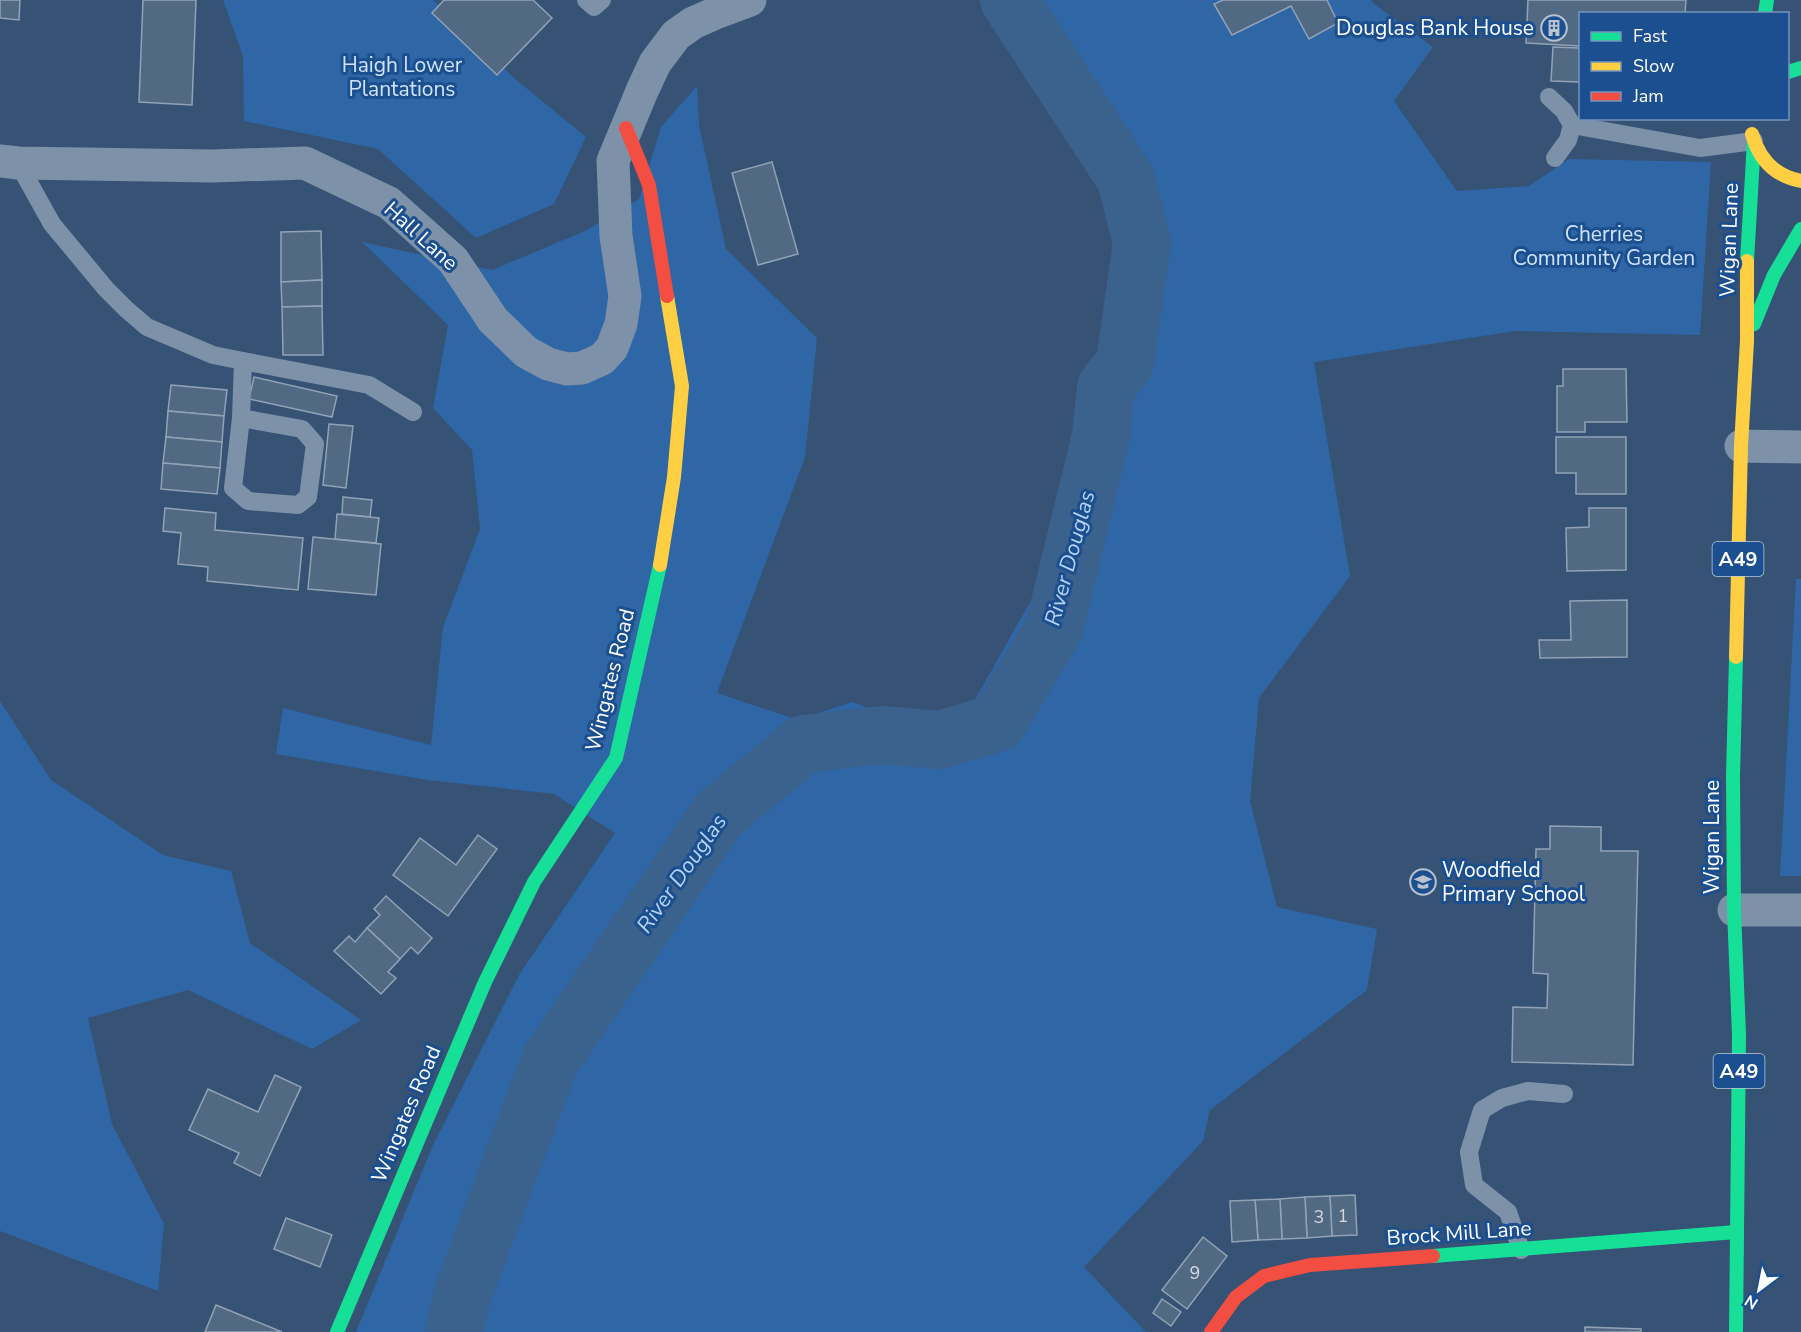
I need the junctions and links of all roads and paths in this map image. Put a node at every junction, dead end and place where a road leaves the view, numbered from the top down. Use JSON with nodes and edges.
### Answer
{"nodes":[{"id":1,"x":586,"y":0,"type":"edge"},
{"id":2,"x":602,"y":0,"type":"edge"},
{"id":3,"x":750,"y":0,"type":"edge"},
{"id":4,"x":1549,"y":98,"type":"dead end"},
{"id":5,"x":1752,"y":120,"type":"edge"},
{"id":6,"x":1572,"y":125,"type":"junction"},
{"id":7,"x":626,"y":128,"type":"junction"},
{"id":8,"x":1754,"y":141,"type":"junction"},
{"id":9,"x":1555,"y":158,"type":"dead end"},
{"id":10,"x":9,"y":162,"type":"edge"},
{"id":11,"x":1801,"y":181,"type":"edge"},
{"id":12,"x":1801,"y":229,"type":"edge"},
{"id":13,"x":1747,"y":341,"type":"junction"},
{"id":14,"x":243,"y":361,"type":"junction"},
{"id":15,"x":413,"y":412,"type":"dead end"},
{"id":16,"x":241,"y":418,"type":"junction"},
{"id":17,"x":1741,"y":446,"type":"junction"},
{"id":18,"x":1801,"y":447,"type":"edge"},
{"id":19,"x":1734,"y":910,"type":"junction"},
{"id":20,"x":1801,"y":910,"type":"edge"},
{"id":21,"x":1564,"y":1094,"type":"dead end"},
{"id":22,"x":1736,"y":1232,"type":"junction"},
{"id":23,"x":1521,"y":1250,"type":"junction"},
{"id":24,"x":337,"y":1332,"type":"edge"},
{"id":25,"x":1211,"y":1332,"type":"edge"},
{"id":26,"x":1736,"y":1332,"type":"edge"}],
"edges":[{"from":1,"to":2,"type":"lane"},
{"from":3,"to":7,"type":"street","name":"Hall Lane"},
{"from":4,"to":6,"type":"lane"},
{"from":5,"to":8,"type":"main road","number":"A49"},
{"from":6,"to":8,"type":"lane"},
{"from":6,"to":9,"type":"lane"},
{"from":7,"to":10,"type":"street","name":"Hall Lane"},
{"from":7,"to":24,"type":"main road","name":"Wingates Road"},
{"from":8,"to":11,"type":"main road","number":"A49"},
{"from":8,"to":13,"type":"main road","name":"Wigan Lane","number":"A49"},
{"from":10,"to":14,"type":"lane"},
{"from":12,"to":13,"type":"main road","name":"Wigan Lane","number":"A49"},
{"from":13,"to":17,"type":"main road","name":"Wigan Lane","number":"A49"},
{"from":14,"to":15,"type":"lane"},
{"from":14,"to":16,"type":"lane"},
{"from":16,"to":16,"type":"lane"},
{"from":17,"to":18,"type":"street"},
{"from":17,"to":19,"type":"main road","name":"Wigan Lane","number":"A49"},
{"from":19,"to":20,"type":"street"},
{"from":19,"to":22,"type":"main road","name":"Wigan Lane","number":"A49"},
{"from":21,"to":23,"type":"lane"},
{"from":22,"to":23,"type":"main road","name":"Brock Mill Lane"},
{"from":22,"to":26,"type":"main road","name":"Wigan Lane","number":"A49"},
{"from":23,"to":25,"type":"main road","name":"Brock Mill Lane"}]}
